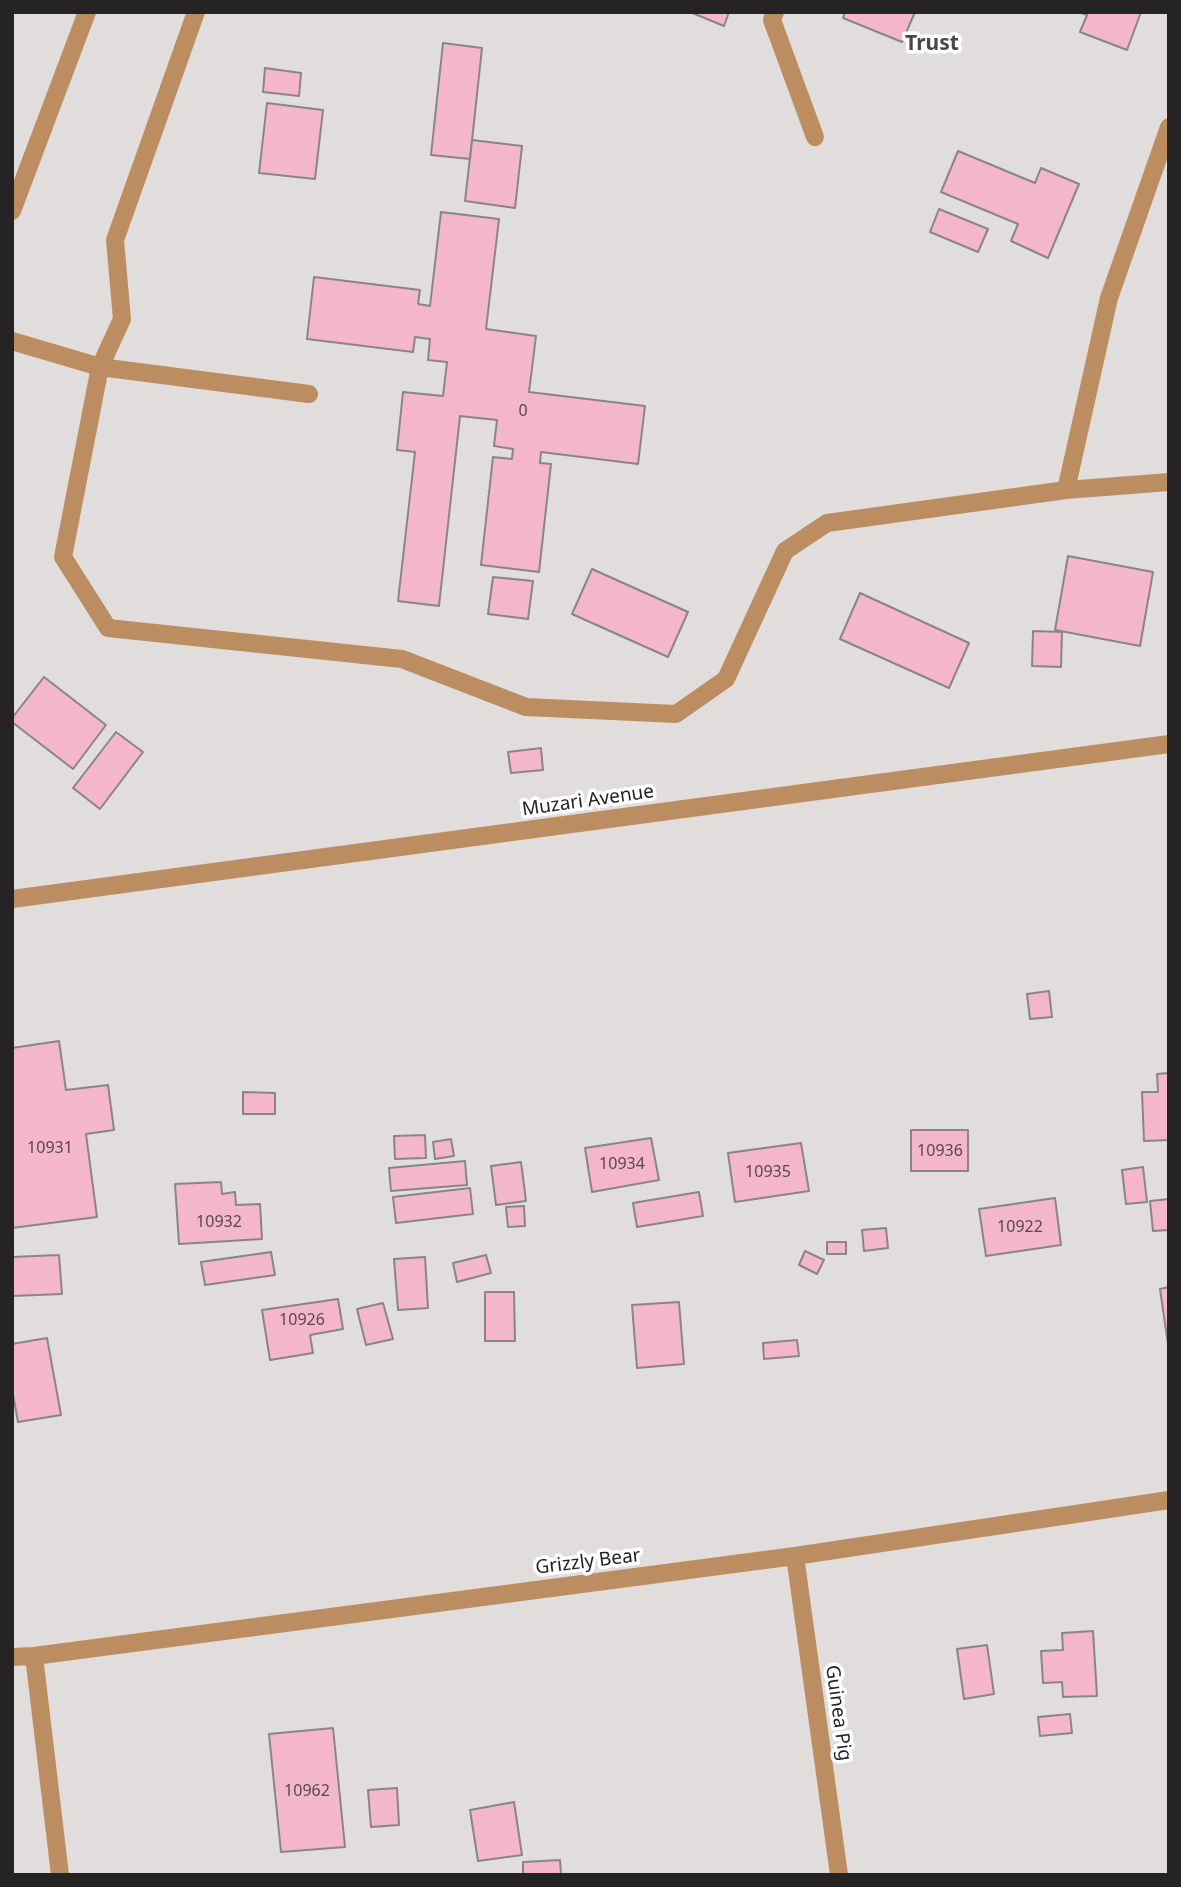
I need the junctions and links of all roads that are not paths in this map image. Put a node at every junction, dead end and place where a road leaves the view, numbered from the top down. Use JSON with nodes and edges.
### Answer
{"nodes":[{"id":1,"x":87,"y":12,"type":"edge"},
{"id":2,"x":196,"y":12,"type":"edge"},
{"id":3,"x":775,"y":12,"type":"edge"},
{"id":4,"x":1169,"y":127,"type":"edge"},
{"id":5,"x":815,"y":137,"type":"dead end"},
{"id":6,"x":12,"y":211,"type":"edge"},
{"id":7,"x":12,"y":341,"type":"edge"},
{"id":8,"x":100,"y":367,"type":"junction"},
{"id":9,"x":309,"y":394,"type":"dead end"},
{"id":10,"x":1169,"y":482,"type":"edge"},
{"id":11,"x":1066,"y":490,"type":"junction"},
{"id":12,"x":1169,"y":744,"type":"edge"},
{"id":13,"x":12,"y":899,"type":"edge"},
{"id":14,"x":1169,"y":1500,"type":"edge"},
{"id":15,"x":795,"y":1556,"type":"junction"},
{"id":16,"x":34,"y":1656,"type":"junction"},
{"id":17,"x":12,"y":1657,"type":"edge"},
{"id":18,"x":60,"y":1875,"type":"edge"},
{"id":19,"x":839,"y":1875,"type":"edge"}],
"edges":[{"from":1,"to":6,"type":"street"},
{"from":2,"to":8,"type":"street"},
{"from":3,"to":5,"type":"street"},
{"from":4,"to":11,"type":"street"},
{"from":7,"to":8,"type":"street"},
{"from":8,"to":9,"type":"street"},
{"from":8,"to":11,"type":"street"},
{"from":10,"to":11,"type":"street"},
{"from":12,"to":13,"type":"street","name":"Muzari Avenue"},
{"from":14,"to":15,"type":"street","name":"Grizzly Bear"},
{"from":15,"to":16,"type":"street","name":"Grizzly Bear"},
{"from":15,"to":19,"type":"street","name":"Guinea Pig"},
{"from":16,"to":17,"type":"street","name":"Grizzly Bear"},
{"from":16,"to":18,"type":"street"}]}
